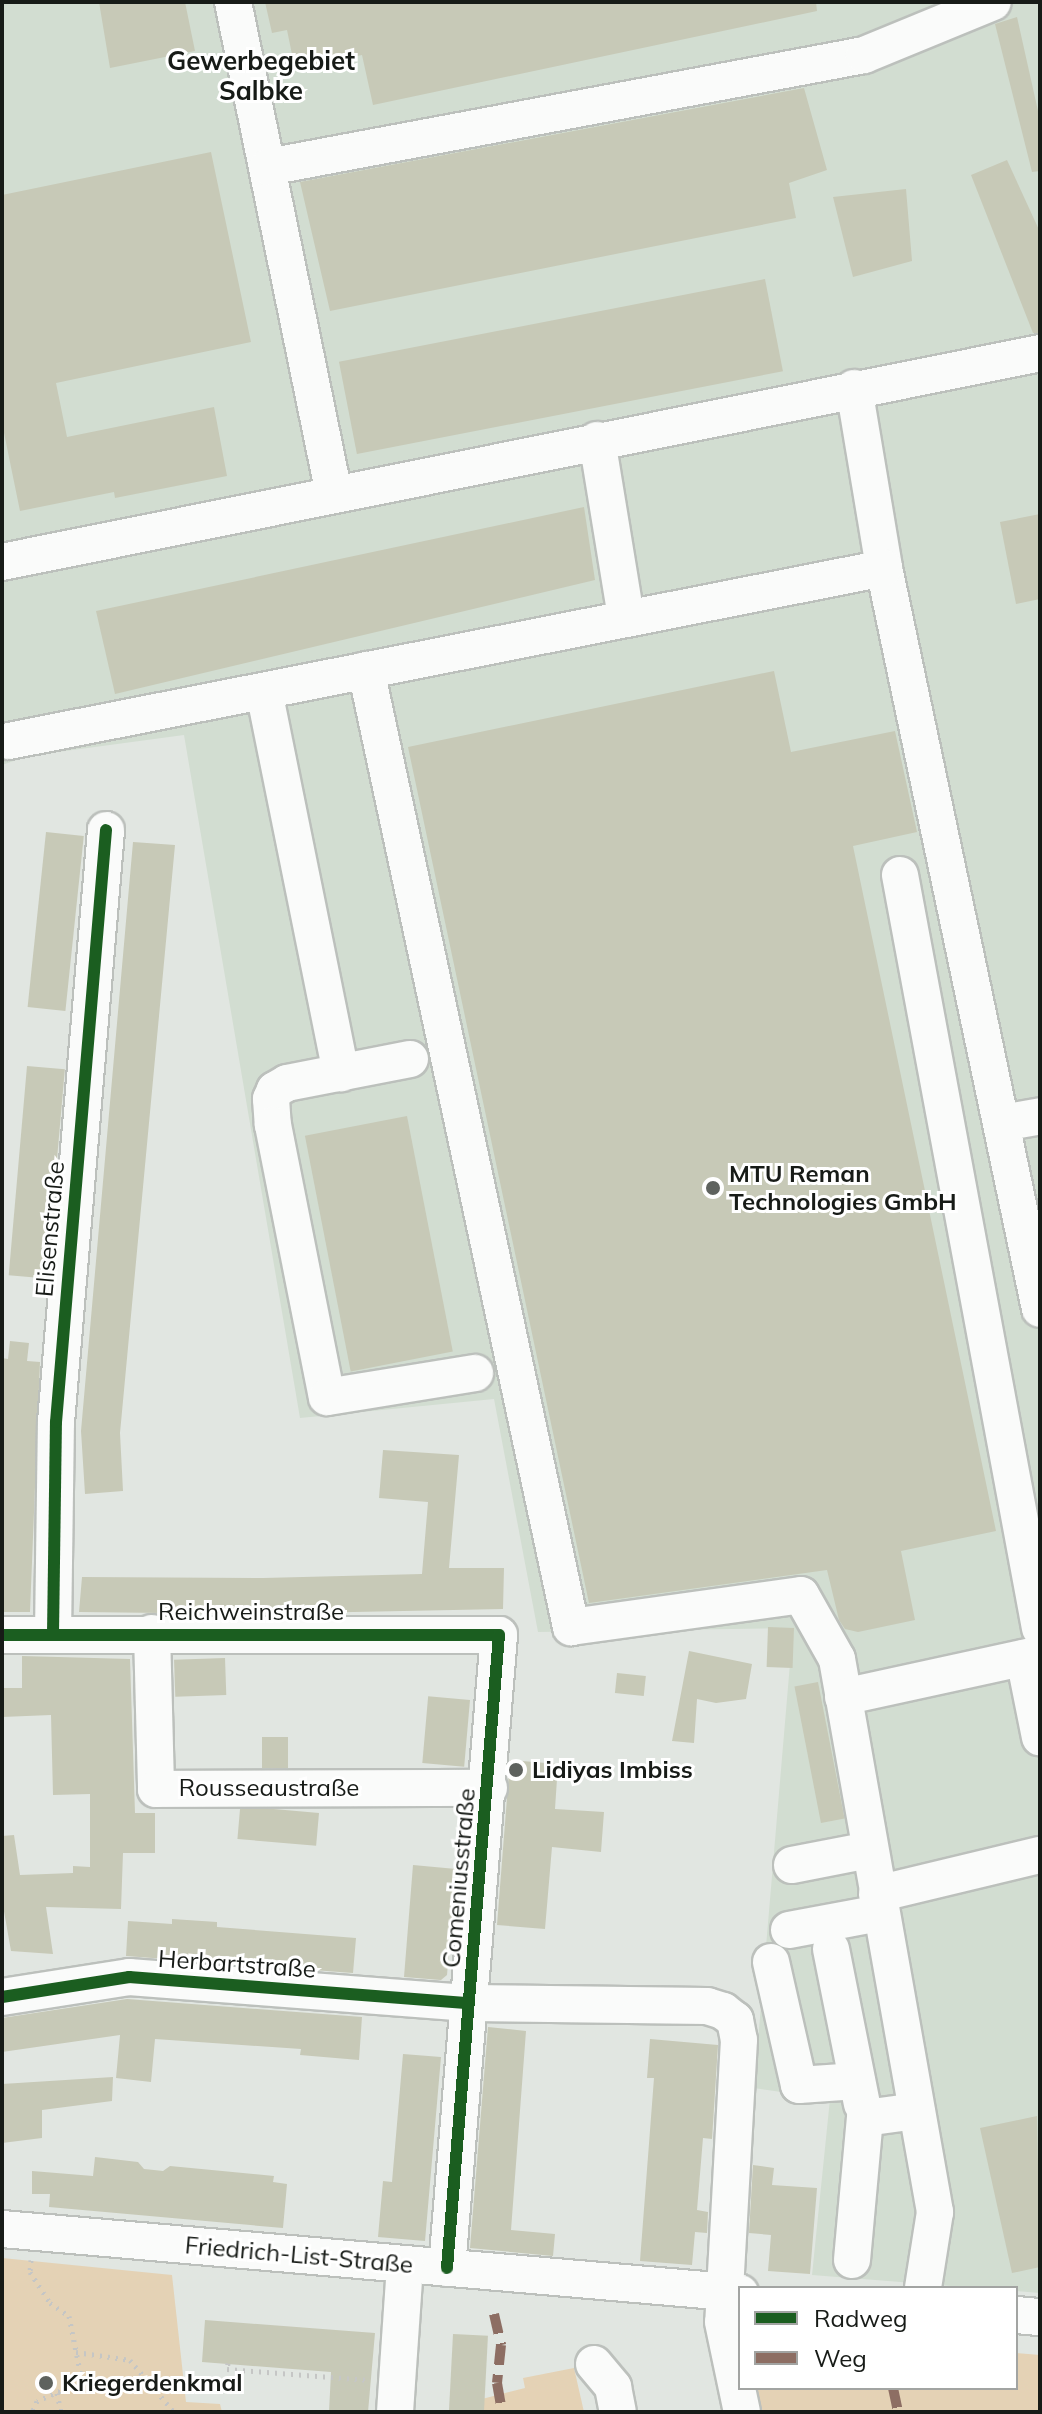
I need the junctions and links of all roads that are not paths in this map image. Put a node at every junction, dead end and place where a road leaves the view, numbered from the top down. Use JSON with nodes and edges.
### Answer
{"nodes":[{"id":1,"x":233,"y":2,"type":"edge"},
{"id":2,"x":993,"y":2,"type":"edge"},
{"id":3,"x":268,"y":167,"type":"junction"},
{"id":4,"x":1040,"y":353,"type":"edge"},
{"id":5,"x":854,"y":388,"type":"junction"},
{"id":6,"x":597,"y":440,"type":"junction"},
{"id":7,"x":334,"y":494,"type":"junction"},
{"id":8,"x":2,"y":562,"type":"edge"},
{"id":9,"x":884,"y":568,"type":"junction"},
{"id":10,"x":626,"y":618,"type":"junction"},
{"id":11,"x":366,"y":670,"type":"junction"},
{"id":12,"x":264,"y":691,"type":"junction"},
{"id":13,"x":9,"y":741,"type":"dead end"},
{"id":14,"x":106,"y":830,"type":"dead end"},
{"id":15,"x":900,"y":875,"type":"dead end"},
{"id":16,"x":410,"y":1059,"type":"dead end"},
{"id":17,"x":341,"y":1073,"type":"junction"},
{"id":18,"x":1040,"y":1116,"type":"edge"},
{"id":19,"x":1002,"y":1123,"type":"junction"},
{"id":20,"x":1040,"y":1309,"type":"edge"},
{"id":21,"x":475,"y":1373,"type":"dead end"},
{"id":22,"x":152,"y":1633,"type":"junction"},
{"id":23,"x":53,"y":1634,"type":"junction"},
{"id":24,"x":2,"y":1635,"type":"edge"},
{"id":25,"x":499,"y":1635,"type":"joint"},
{"id":26,"x":1035,"y":1647,"type":"edge"},
{"id":27,"x":843,"y":1697,"type":"junction"},
{"id":28,"x":1040,"y":1737,"type":"edge"},
{"id":29,"x":489,"y":1788,"type":"junction"},
{"id":30,"x":869,"y":1850,"type":"junction"},
{"id":31,"x":1040,"y":1855,"type":"edge"},
{"id":32,"x":792,"y":1865,"type":"dead end"},
{"id":33,"x":879,"y":1904,"type":"junction"},
{"id":34,"x":789,"y":1930,"type":"dead end"},
{"id":35,"x":831,"y":1949,"type":"dead end"},
{"id":36,"x":771,"y":1962,"type":"dead end"},
{"id":37,"x":2,"y":1997,"type":"edge"},
{"id":38,"x":469,"y":2003,"type":"junction"},
{"id":39,"x":857,"y":2081,"type":"junction"},
{"id":40,"x":917,"y":2111,"type":"junction"},
{"id":41,"x":865,"y":2118,"type":"junction"},
{"id":42,"x":17,"y":2230,"type":"edge"},
{"id":43,"x":852,"y":2260,"type":"dead end"},
{"id":44,"x":405,"y":2264,"type":"junction"},
{"id":45,"x":447,"y":2268,"type":"junction"},
{"id":46,"x":923,"y":2286,"type":"edge"},
{"id":47,"x":732,"y":2292,"type":"edge"},
{"id":48,"x":1018,"y":2315,"type":"edge"},
{"id":49,"x":1040,"y":2317,"type":"edge"},
{"id":50,"x":594,"y":2364,"type":"dead end"},
{"id":51,"x":396,"y":2397,"type":"edge"},
{"id":52,"x":618,"y":2412,"type":"edge"},
{"id":53,"x":742,"y":2412,"type":"edge"}],
"edges":[{"from":1,"to":3,"type":"street"},
{"from":2,"to":3,"type":"street"},
{"from":3,"to":7,"type":"street"},
{"from":4,"to":5,"type":"street"},
{"from":5,"to":6,"type":"street"},
{"from":5,"to":9,"type":"street"},
{"from":6,"to":7,"type":"street"},
{"from":6,"to":10,"type":"street"},
{"from":7,"to":8,"type":"street"},
{"from":9,"to":10,"type":"street"},
{"from":9,"to":19,"type":"street"},
{"from":10,"to":11,"type":"street"},
{"from":11,"to":12,"type":"street"},
{"from":11,"to":27,"type":"street"},
{"from":12,"to":13,"type":"street"},
{"from":12,"to":17,"type":"street"},
{"from":14,"to":23,"type":"street","name":"Elisenstraße"},
{"from":15,"to":26,"type":"street"},
{"from":16,"to":17,"type":"street"},
{"from":17,"to":21,"type":"street"},
{"from":18,"to":19,"type":"street"},
{"from":19,"to":20,"type":"street"},
{"from":22,"to":23,"type":"street","name":"Reichweinstraße"},
{"from":22,"to":25,"type":"street","name":"Reichweinstraße"},
{"from":22,"to":29,"type":"street","name":"Rousseaustraße"},
{"from":23,"to":24,"type":"street","name":"Reichweinstraße"},
{"from":25,"to":29,"type":"street","name":"Comeniusstraße"},
{"from":26,"to":27,"type":"street"},
{"from":26,"to":28,"type":"street"},
{"from":27,"to":30,"type":"street"},
{"from":29,"to":38,"type":"street","name":"Comeniusstraße"},
{"from":30,"to":32,"type":"street"},
{"from":30,"to":33,"type":"street"},
{"from":31,"to":33,"type":"street"},
{"from":33,"to":34,"type":"street"},
{"from":33,"to":40,"type":"street"},
{"from":35,"to":39,"type":"street"},
{"from":36,"to":39,"type":"street"},
{"from":37,"to":38,"type":"street","name":"Herbartstraße"},
{"from":38,"to":45,"type":"street","name":"Comeniusstraße"},
{"from":38,"to":47,"type":"street","name":"Herbartstraße"},
{"from":39,"to":41,"type":"street"},
{"from":40,"to":41,"type":"street"},
{"from":40,"to":46,"type":"street"},
{"from":41,"to":43,"type":"street"},
{"from":42,"to":44,"type":"street","name":"Friedrich-List-Straße"},
{"from":44,"to":45,"type":"street","name":"Friedrich-List-Straße"},
{"from":44,"to":51,"type":"street"},
{"from":45,"to":47,"type":"street","name":"Friedrich-List-Straße"},
{"from":47,"to":53,"type":"street"},
{"from":48,"to":49,"type":"street"},
{"from":50,"to":52,"type":"street"}]}
